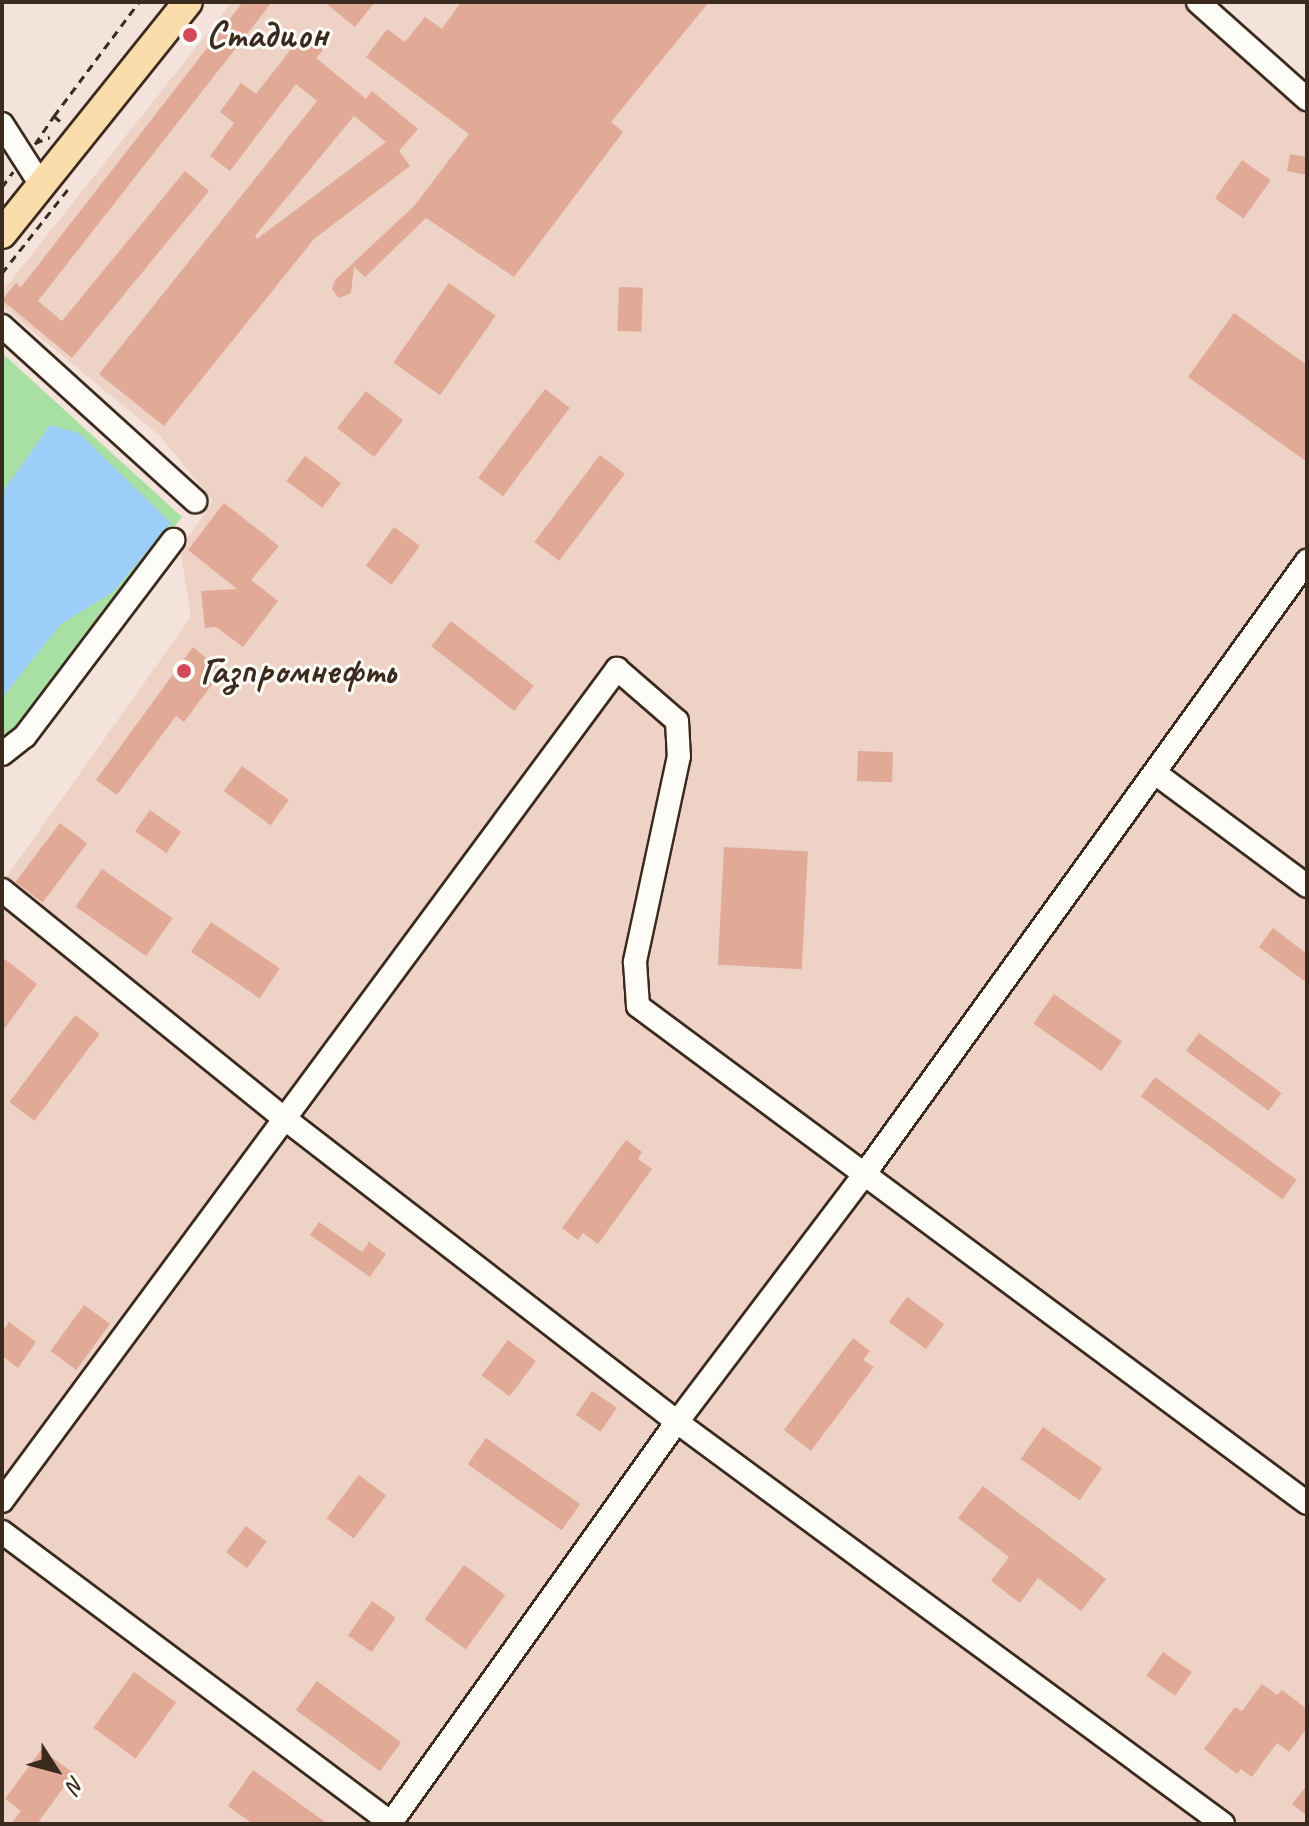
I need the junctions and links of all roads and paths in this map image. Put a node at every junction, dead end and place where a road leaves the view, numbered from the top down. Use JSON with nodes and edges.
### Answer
{"nodes":[{"id":1,"x":139,"y":2,"type":"edge"},
{"id":2,"x":188,"y":2,"type":"edge"},
{"id":3,"x":1198,"y":2,"type":"edge"},
{"id":4,"x":1307,"y":99,"type":"edge"},
{"id":5,"x":54,"y":116,"type":"dead end"},
{"id":6,"x":2,"y":124,"type":"edge"},
{"id":7,"x":41,"y":185,"type":"junction"},
{"id":8,"x":2,"y":234,"type":"edge"},
{"id":9,"x":2,"y":326,"type":"edge"},
{"id":10,"x":195,"y":501,"type":"dead end"},
{"id":11,"x":173,"y":540,"type":"dead end"},
{"id":12,"x":1307,"y":561,"type":"edge"},
{"id":13,"x":2,"y":754,"type":"edge"},
{"id":14,"x":1155,"y":773,"type":"junction"},
{"id":15,"x":1307,"y":886,"type":"edge"},
{"id":16,"x":2,"y":890,"type":"edge"},
{"id":17,"x":284,"y":1118,"type":"junction"},
{"id":18,"x":863,"y":1176,"type":"junction"},
{"id":19,"x":677,"y":1422,"type":"junction"},
{"id":20,"x":2,"y":1501,"type":"edge"},
{"id":21,"x":1307,"y":1503,"type":"edge"},
{"id":22,"x":2,"y":1532,"type":"edge"},
{"id":23,"x":391,"y":1824,"type":"edge"},
{"id":24,"x":1223,"y":1824,"type":"edge"}],
"edges":[{"from":1,"to":5,"type":"path"},
{"from":2,"to":7,"type":"main road"},
{"from":3,"to":4,"type":"street"},
{"from":6,"to":7,"type":"street"},
{"from":7,"to":8,"type":"main road"},
{"from":9,"to":10,"type":"street"},
{"from":11,"to":13,"type":"street"},
{"from":12,"to":14,"type":"street"},
{"from":14,"to":15,"type":"street"},
{"from":14,"to":18,"type":"street"},
{"from":16,"to":17,"type":"street"},
{"from":17,"to":18,"type":"street"},
{"from":17,"to":19,"type":"street"},
{"from":17,"to":20,"type":"street"},
{"from":18,"to":19,"type":"street"},
{"from":18,"to":21,"type":"street"},
{"from":19,"to":23,"type":"street"},
{"from":19,"to":24,"type":"street"},
{"from":22,"to":23,"type":"street"}]}
